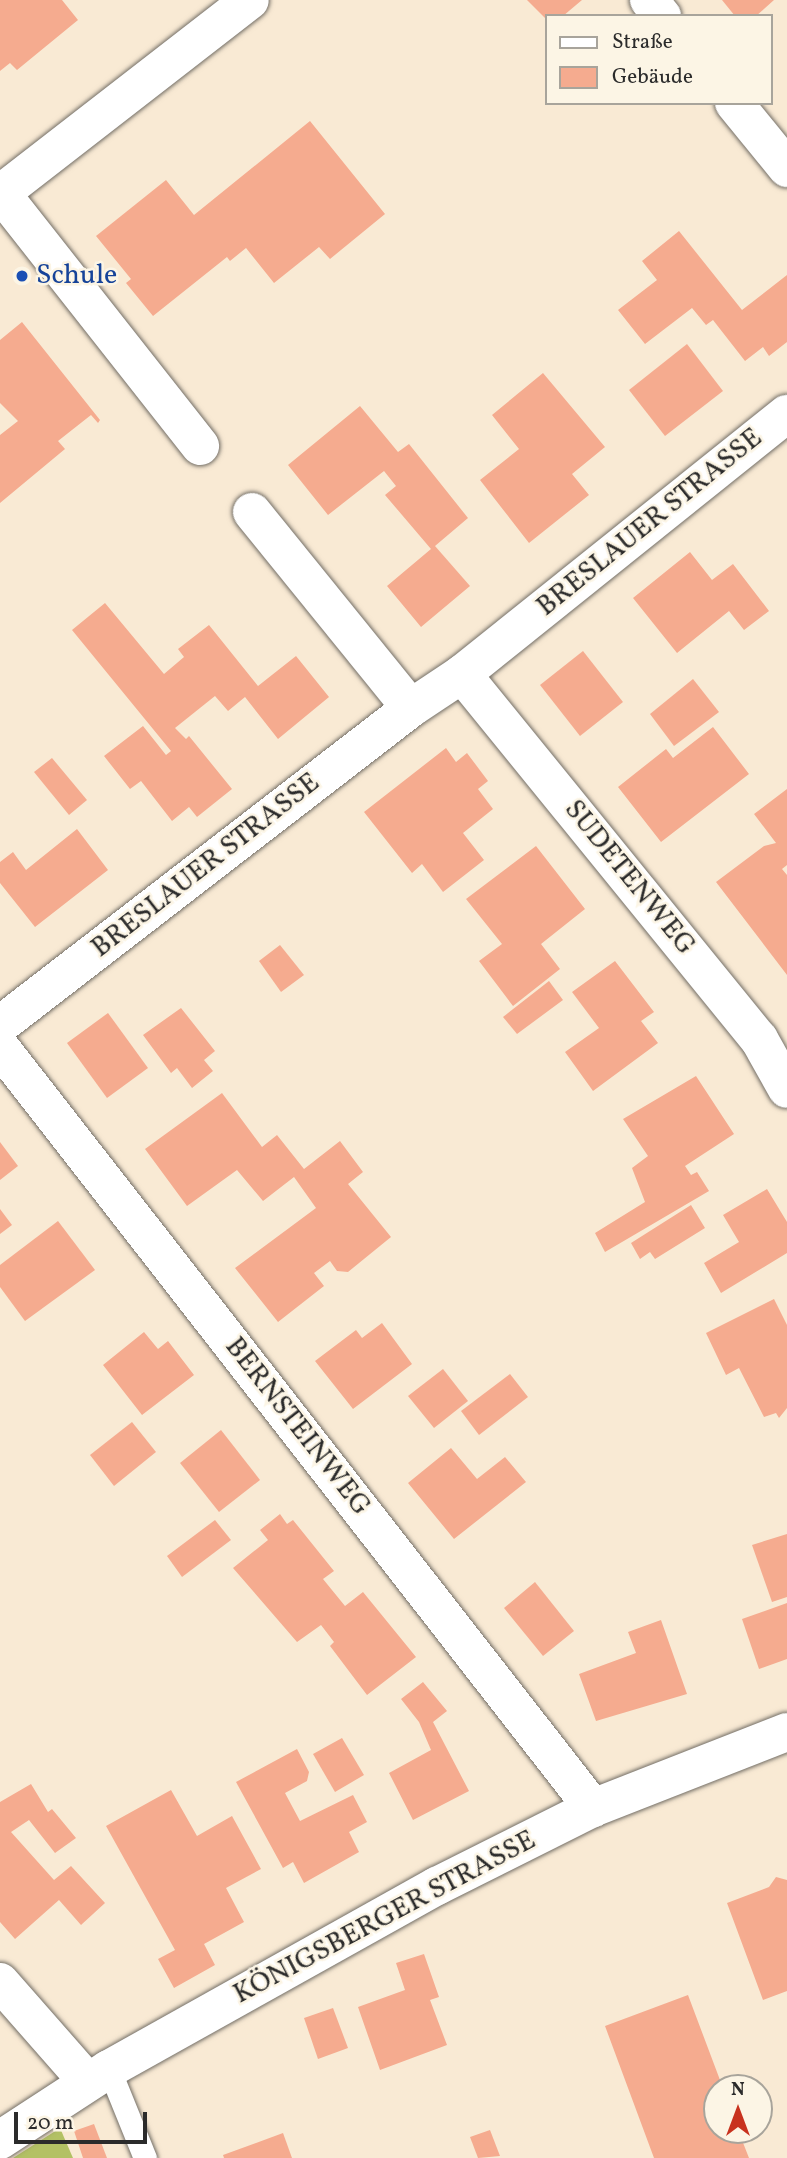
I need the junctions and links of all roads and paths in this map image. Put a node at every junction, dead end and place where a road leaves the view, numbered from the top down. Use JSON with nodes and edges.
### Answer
{"nodes":[{"id":1,"x":250,"y":0,"type":"edge"},
{"id":2,"x":649,"y":0,"type":"edge"},
{"id":3,"x":660,"y":14,"type":"edge"},
{"id":4,"x":736,"y":105,"type":"edge"},
{"id":5,"x":787,"y":168,"type":"edge"},
{"id":6,"x":0,"y":193,"type":"edge"},
{"id":7,"x":787,"y":414,"type":"edge"},
{"id":8,"x":200,"y":446,"type":"dead end"},
{"id":9,"x":252,"y":512,"type":"dead end"},
{"id":10,"x":462,"y":674,"type":"junction"},
{"id":11,"x":411,"y":708,"type":"junction"},
{"id":12,"x":0,"y":1025,"type":"edge"},
{"id":13,"x":0,"y":1047,"type":"edge"},
{"id":14,"x":787,"y":1089,"type":"edge"},
{"id":15,"x":787,"y":1732,"type":"edge"},
{"id":16,"x":593,"y":1808,"type":"junction"},
{"id":17,"x":0,"y":1982,"type":"edge"},
{"id":18,"x":98,"y":2075,"type":"junction"},
{"id":19,"x":0,"y":2140,"type":"edge"},
{"id":20,"x":145,"y":2158,"type":"edge"}],
"edges":[{"from":1,"to":6,"type":"street"},
{"from":2,"to":3,"type":"street"},
{"from":4,"to":5,"type":"street"},
{"from":6,"to":8,"type":"street"},
{"from":7,"to":10,"type":"street","name":"BRESLAUER STRASSE"},
{"from":9,"to":11,"type":"street"},
{"from":10,"to":11,"type":"street","name":"BRESLAUER STRASSE"},
{"from":10,"to":14,"type":"street","name":"SUDETENWEG"},
{"from":11,"to":12,"type":"street","name":"BRESLAUER STRASSE"},
{"from":13,"to":16,"type":"street","name":"BERNSTEINWEG"},
{"from":15,"to":16,"type":"street","name":"KÖNIGSBERGER STRASSE"},
{"from":16,"to":18,"type":"street","name":"KÖNIGSBERGER STRASSE"},
{"from":17,"to":18,"type":"street"},
{"from":18,"to":19,"type":"street","name":"KÖNIGSBERGER STRASSE"},
{"from":18,"to":20,"type":"lane"}]}
